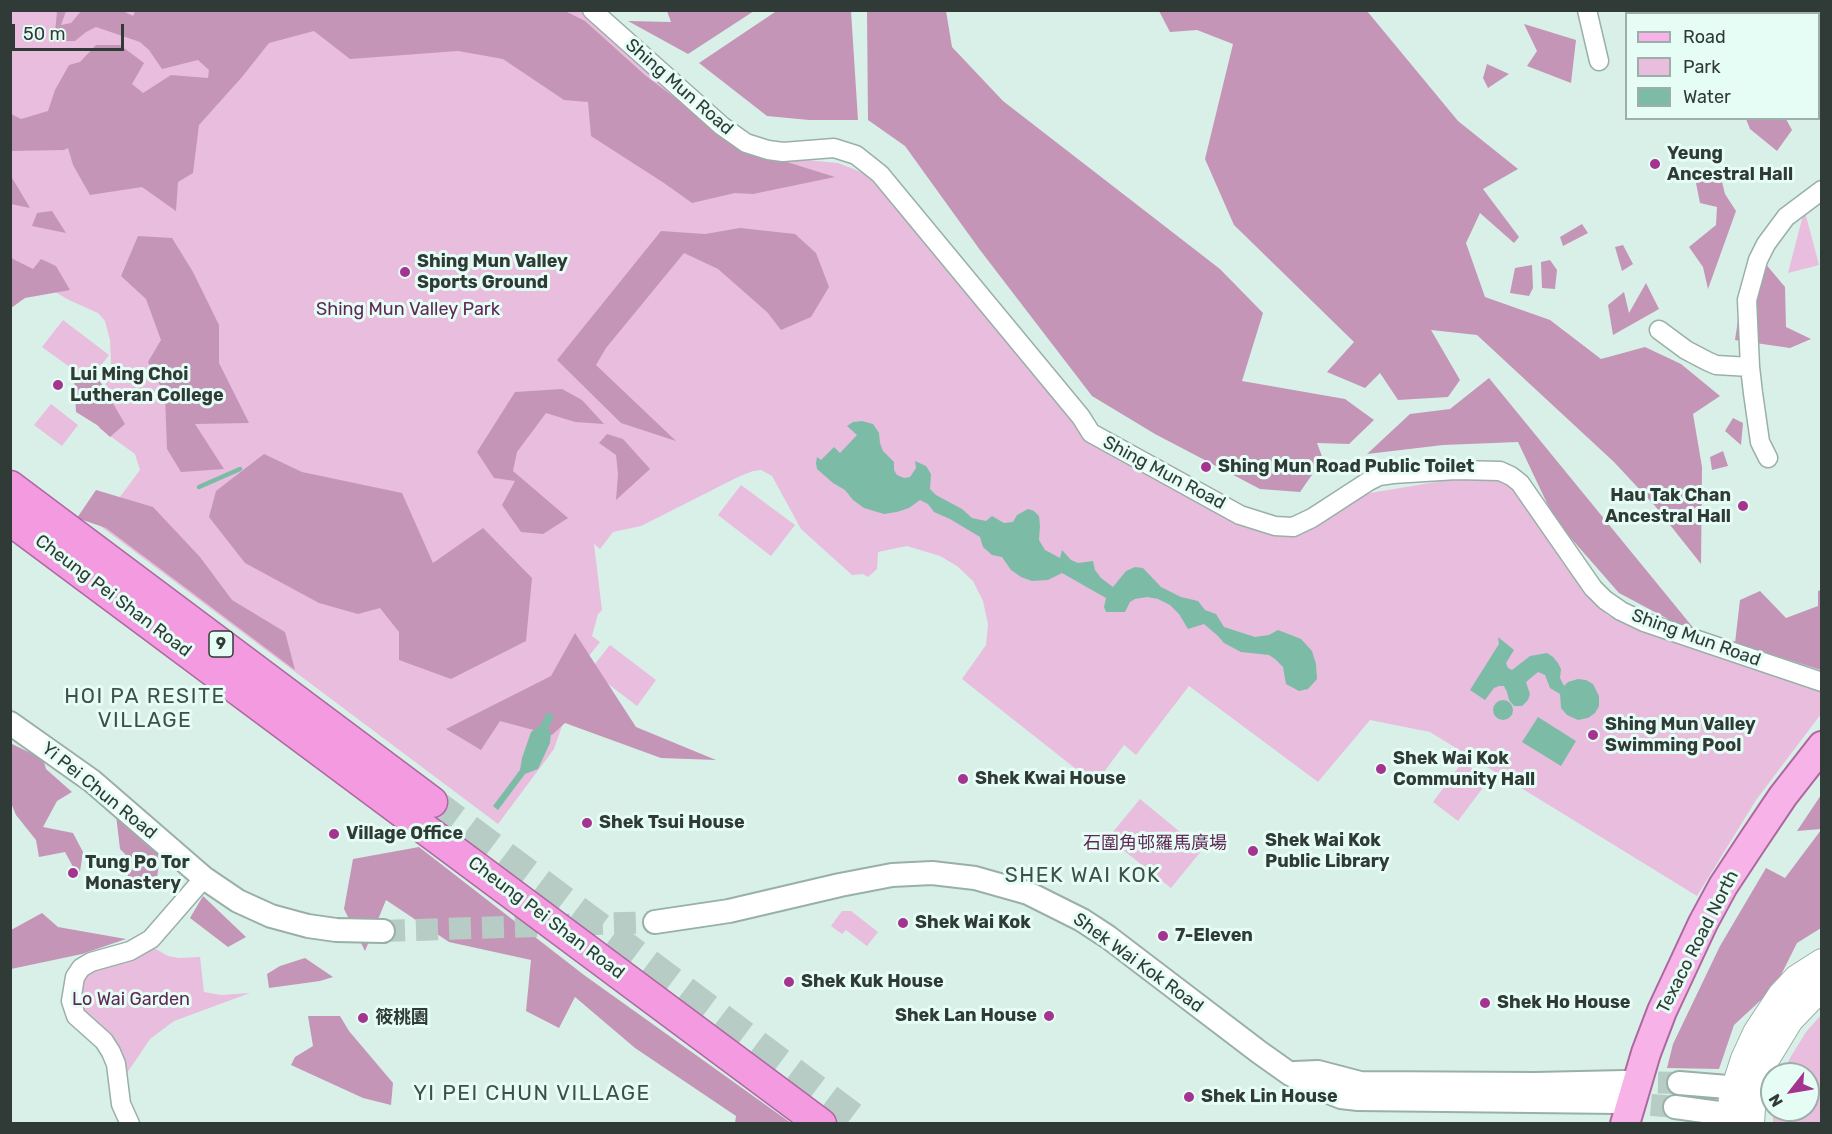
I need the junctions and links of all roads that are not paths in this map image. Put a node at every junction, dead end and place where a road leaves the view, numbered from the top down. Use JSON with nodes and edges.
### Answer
{"nodes":[{"id":1,"x":592,"y":10,"type":"edge"},
{"id":2,"x":1587,"y":10,"type":"edge"},
{"id":3,"x":1599,"y":61,"type":"dead end"},
{"id":4,"x":1821,"y":190,"type":"edge"},
{"id":5,"x":1659,"y":330,"type":"dead end"},
{"id":6,"x":1750,"y":367,"type":"junction"},
{"id":7,"x":1768,"y":458,"type":"dead end"},
{"id":8,"x":10,"y":486,"type":"edge"},
{"id":9,"x":10,"y":520,"type":"edge"},
{"id":10,"x":1821,"y":682,"type":"edge"},
{"id":11,"x":10,"y":723,"type":"edge"},
{"id":12,"x":1821,"y":747,"type":"edge"},
{"id":13,"x":1821,"y":776,"type":"edge"},
{"id":14,"x":432,"y":802,"type":"tunnel mouth"},
{"id":15,"x":204,"y":878,"type":"junction"},
{"id":16,"x":655,"y":922,"type":"tunnel mouth"},
{"id":17,"x":383,"y":931,"type":"tunnel mouth"},
{"id":18,"x":1821,"y":962,"type":"edge"},
{"id":19,"x":1821,"y":991,"type":"edge"},
{"id":20,"x":1679,"y":1083,"type":"tunnel mouth"},
{"id":21,"x":1744,"y":1088,"type":"junction"},
{"id":22,"x":1622,"y":1102,"type":"edge"},
{"id":23,"x":1675,"y":1107,"type":"tunnel mouth"},
{"id":24,"x":1740,"y":1120,"type":"edge"},
{"id":25,"x":130,"y":1124,"type":"edge"},
{"id":26,"x":821,"y":1124,"type":"edge"},
{"id":27,"x":1644,"y":1124,"type":"edge"}],
"edges":[{"from":1,"to":10,"type":"street","name":"Shing Mun Road"},
{"from":2,"to":3,"type":"street"},
{"from":4,"to":6,"type":"street"},
{"from":5,"to":6,"type":"street"},
{"from":6,"to":7,"type":"street"},
{"from":8,"to":14,"type":"highway","name":"Cheung Pei Shan Road","number":"9"},
{"from":9,"to":26,"type":"highway","name":"Cheung Pei Shan Road","number":"9"},
{"from":11,"to":15,"type":"street","name":"Yi Pei Chun Road"},
{"from":12,"to":22,"type":"main road","name":"Texaco Road North"},
{"from":13,"to":27,"type":"main road","name":"Texaco Road North"},
{"from":15,"to":17,"type":"street","name":"Yi Pei Chun Road"},
{"from":15,"to":25,"type":"street"},
{"from":16,"to":22,"type":"street","name":"Shek Wai Kok Road"},
{"from":18,"to":21,"type":"main road"},
{"from":19,"to":21,"type":"main road"},
{"from":20,"to":21,"type":"street"},
{"from":21,"to":24,"type":"main road"},
{"from":23,"to":24,"type":"street"}]}
